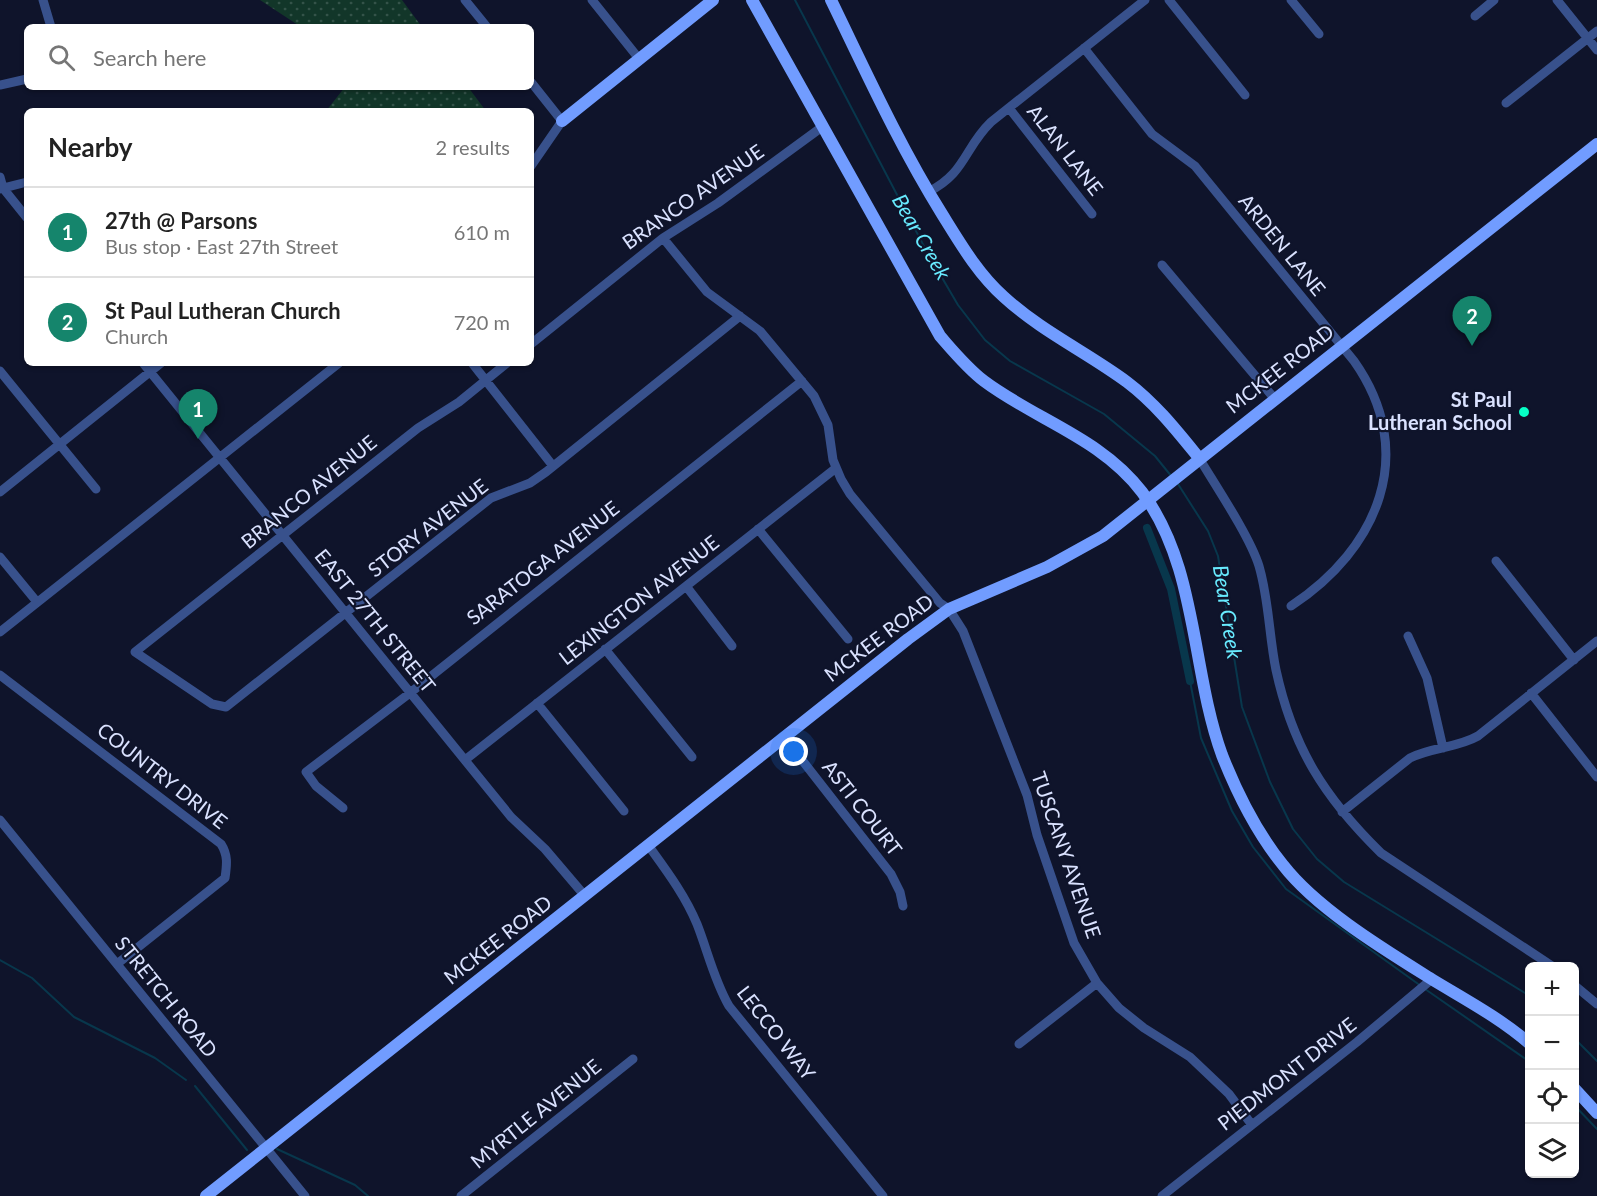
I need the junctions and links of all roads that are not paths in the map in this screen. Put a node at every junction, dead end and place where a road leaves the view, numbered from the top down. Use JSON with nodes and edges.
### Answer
{"nodes":[{"id":1,"x":43,"y":0,"type":"edge"},
{"id":2,"x":465,"y":0,"type":"edge"},
{"id":3,"x":592,"y":0,"type":"edge"},
{"id":4,"x":713,"y":0,"type":"edge"},
{"id":5,"x":752,"y":0,"type":"edge"},
{"id":6,"x":831,"y":0,"type":"edge"},
{"id":7,"x":1145,"y":0,"type":"edge"},
{"id":8,"x":1169,"y":0,"type":"edge"},
{"id":9,"x":1291,"y":0,"type":"edge"},
{"id":10,"x":1494,"y":0,"type":"edge"},
{"id":11,"x":1557,"y":0,"type":"edge"},
{"id":12,"x":1475,"y":16,"type":"dead end"},
{"id":13,"x":50,"y":24,"type":"edge"},
{"id":14,"x":485,"y":24,"type":"edge"},
{"id":15,"x":1597,"y":31,"type":"edge"},
{"id":16,"x":1319,"y":34,"type":"dead end"},
{"id":17,"x":1588,"y":39,"type":"junction"},
{"id":18,"x":1084,"y":48,"type":"junction"},
{"id":19,"x":1597,"y":50,"type":"edge"},
{"id":20,"x":640,"y":60,"type":"junction"},
{"id":21,"x":24,"y":80,"type":"edge"},
{"id":22,"x":0,"y":85,"type":"edge"},
{"id":23,"x":534,"y":86,"type":"edge"},
{"id":24,"x":1245,"y":95,"type":"dead end"},
{"id":25,"x":1506,"y":103,"type":"dead end"},
{"id":26,"x":1009,"y":108,"type":"junction"},
{"id":27,"x":562,"y":121,"type":"junction"},
{"id":28,"x":822,"y":127,"type":"junction"},
{"id":29,"x":1597,"y":144,"type":"edge"},
{"id":30,"x":534,"y":162,"type":"edge"},
{"id":31,"x":0,"y":177,"type":"edge"},
{"id":32,"x":24,"y":184,"type":"edge"},
{"id":33,"x":1,"y":188,"type":"edge"},
{"id":34,"x":928,"y":192,"type":"junction"},
{"id":35,"x":1092,"y":214,"type":"dead end"},
{"id":36,"x":24,"y":215,"type":"edge"},
{"id":37,"x":663,"y":237,"type":"junction"},
{"id":38,"x":1162,"y":266,"type":"dead end"},
{"id":39,"x":740,"y":316,"type":"junction"},
{"id":40,"x":534,"y":342,"type":"edge"},
{"id":41,"x":1341,"y":345,"type":"junction"},
{"id":42,"x":145,"y":366,"type":"edge"},
{"id":43,"x":158,"y":366,"type":"edge"},
{"id":44,"x":335,"y":366,"type":"edge"},
{"id":45,"x":474,"y":366,"type":"edge"},
{"id":46,"x":503,"y":366,"type":"edge"},
{"id":47,"x":0,"y":371,"type":"edge"},
{"id":48,"x":150,"y":372,"type":"junction"},
{"id":49,"x":486,"y":380,"type":"junction"},
{"id":50,"x":802,"y":381,"type":"junction"},
{"id":51,"x":1274,"y":398,"type":"junction"},
{"id":52,"x":60,"y":445,"type":"junction"},
{"id":53,"x":220,"y":458,"type":"junction"},
{"id":54,"x":1195,"y":462,"type":"junction"},
{"id":55,"x":554,"y":466,"type":"junction"},
{"id":56,"x":836,"y":468,"type":"junction"},
{"id":57,"x":96,"y":489,"type":"dead end"},
{"id":58,"x":0,"y":492,"type":"edge"},
{"id":59,"x":1152,"y":496,"type":"junction"},
{"id":60,"x":758,"y":529,"type":"junction"},
{"id":61,"x":283,"y":535,"type":"junction"},
{"id":62,"x":0,"y":557,"type":"edge"},
{"id":63,"x":1496,"y":561,"type":"dead end"},
{"id":64,"x":686,"y":586,"type":"junction"},
{"id":65,"x":37,"y":602,"type":"junction"},
{"id":66,"x":1291,"y":606,"type":"dead end"},
{"id":67,"x":949,"y":609,"type":"junction"},
{"id":68,"x":347,"y":614,"type":"junction"},
{"id":69,"x":0,"y":632,"type":"edge"},
{"id":70,"x":1408,"y":636,"type":"dead end"},
{"id":71,"x":848,"y":639,"type":"dead end"},
{"id":72,"x":1597,"y":641,"type":"edge"},
{"id":73,"x":732,"y":646,"type":"dead end"},
{"id":74,"x":605,"y":650,"type":"junction"},
{"id":75,"x":1574,"y":660,"type":"junction"},
{"id":76,"x":0,"y":675,"type":"edge"},
{"id":77,"x":410,"y":693,"type":"junction"},
{"id":78,"x":1531,"y":693,"type":"junction"},
{"id":79,"x":537,"y":703,"type":"junction"},
{"id":80,"x":226,"y":707,"type":"joint"},
{"id":81,"x":784,"y":737,"type":"junction"},
{"id":82,"x":1443,"y":748,"type":"junction"},
{"id":83,"x":692,"y":757,"type":"dead end"},
{"id":84,"x":465,"y":760,"type":"junction"},
{"id":85,"x":1597,"y":777,"type":"edge"},
{"id":86,"x":343,"y":808,"type":"dead end"},
{"id":87,"x":624,"y":811,"type":"dead end"},
{"id":88,"x":1342,"y":812,"type":"junction"},
{"id":89,"x":0,"y":820,"type":"edge"},
{"id":90,"x":648,"y":845,"type":"junction"},
{"id":91,"x":585,"y":896,"type":"junction"},
{"id":92,"x":903,"y":906,"type":"dead end"},
{"id":93,"x":1546,"y":962,"type":"edge"},
{"id":94,"x":117,"y":964,"type":"junction"},
{"id":95,"x":1432,"y":979,"type":"junction"},
{"id":96,"x":1097,"y":983,"type":"junction"},
{"id":97,"x":1579,"y":988,"type":"edge"},
{"id":98,"x":1596,"y":1001,"type":"edge"},
{"id":99,"x":1525,"y":1040,"type":"edge"},
{"id":100,"x":1019,"y":1044,"type":"dead end"},
{"id":101,"x":633,"y":1059,"type":"dead end"},
{"id":102,"x":1579,"y":1093,"type":"edge"},
{"id":103,"x":1597,"y":1113,"type":"edge"},
{"id":104,"x":1252,"y":1125,"type":"junction"},
{"id":105,"x":267,"y":1148,"type":"junction"},
{"id":106,"x":206,"y":1196,"type":"edge"},
{"id":107,"x":305,"y":1196,"type":"edge"},
{"id":108,"x":461,"y":1196,"type":"edge"},
{"id":109,"x":883,"y":1196,"type":"edge"},
{"id":110,"x":1162,"y":1196,"type":"edge"}],
"edges":[{"from":1,"to":13,"type":"street"},
{"from":2,"to":14,"type":"street"},
{"from":3,"to":20,"type":"street"},
{"from":4,"to":20,"type":"street"},
{"from":5,"to":28,"type":"street"},
{"from":6,"to":34,"type":"street"},
{"from":7,"to":18,"type":"street"},
{"from":8,"to":24,"type":"street"},
{"from":9,"to":16,"type":"street"},
{"from":10,"to":12,"type":"street"},
{"from":11,"to":17,"type":"street"},
{"from":15,"to":17,"type":"street"},
{"from":17,"to":19,"type":"street"},
{"from":17,"to":25,"type":"street"},
{"from":18,"to":26,"type":"street"},
{"from":18,"to":41,"type":"street","name":"ARDEN LANE"},
{"from":20,"to":27,"type":"street"},
{"from":21,"to":22,"type":"street"},
{"from":23,"to":27,"type":"street"},
{"from":26,"to":34,"type":"street"},
{"from":26,"to":35,"type":"street","name":"ALAN LANE"},
{"from":27,"to":30,"type":"street"},
{"from":28,"to":37,"type":"street","name":"BRANCO AVENUE"},
{"from":28,"to":59,"type":"street"},
{"from":29,"to":41,"type":"street","name":"MCKEE ROAD"},
{"from":31,"to":33,"type":"street"},
{"from":32,"to":33,"type":"street"},
{"from":33,"to":36,"type":"street"},
{"from":34,"to":54,"type":"street"},
{"from":37,"to":39,"type":"street","name":"TUSCANY AVENUE"},
{"from":37,"to":40,"type":"street","name":"BRANCO AVENUE"},
{"from":38,"to":51,"type":"street"},
{"from":39,"to":50,"type":"street","name":"TUSCANY AVENUE"},
{"from":39,"to":55,"type":"street","name":"STORY AVENUE"},
{"from":41,"to":51,"type":"street","name":"MCKEE ROAD"},
{"from":41,"to":66,"type":"street","name":"ARDEN LANE"},
{"from":42,"to":48,"type":"street","name":"EAST 27TH STREET"},
{"from":43,"to":48,"type":"street"},
{"from":44,"to":53,"type":"street"},
{"from":45,"to":49,"type":"street"},
{"from":46,"to":49,"type":"street","name":"BRANCO AVENUE"},
{"from":47,"to":52,"type":"street"},
{"from":48,"to":52,"type":"street"},
{"from":48,"to":53,"type":"street","name":"EAST 27TH STREET"},
{"from":49,"to":55,"type":"street"},
{"from":49,"to":61,"type":"street","name":"BRANCO AVENUE"},
{"from":50,"to":56,"type":"street","name":"TUSCANY AVENUE"},
{"from":50,"to":77,"type":"street","name":"SARATOGA AVENUE"},
{"from":51,"to":54,"type":"street","name":"MCKEE ROAD"},
{"from":52,"to":57,"type":"street"},
{"from":52,"to":58,"type":"street"},
{"from":53,"to":61,"type":"street","name":"EAST 27TH STREET"},
{"from":53,"to":65,"type":"street"},
{"from":54,"to":59,"type":"street","name":"MCKEE ROAD"},
{"from":54,"to":88,"type":"street"},
{"from":55,"to":68,"type":"street","name":"STORY AVENUE"},
{"from":56,"to":60,"type":"street","name":"LEXINGTON AVENUE"},
{"from":56,"to":67,"type":"street","name":"TUSCANY AVENUE"},
{"from":59,"to":67,"type":"street","name":"MCKEE ROAD"},
{"from":59,"to":95,"type":"street"},
{"from":60,"to":64,"type":"street","name":"LEXINGTON AVENUE"},
{"from":60,"to":71,"type":"street"},
{"from":61,"to":68,"type":"street","name":"EAST 27TH STREET"},
{"from":61,"to":80,"type":"street","name":"BRANCO AVENUE"},
{"from":62,"to":65,"type":"street"},
{"from":63,"to":75,"type":"street"},
{"from":64,"to":73,"type":"street"},
{"from":64,"to":74,"type":"street","name":"LEXINGTON AVENUE"},
{"from":65,"to":69,"type":"street"},
{"from":67,"to":81,"type":"street","name":"MCKEE ROAD"},
{"from":67,"to":96,"type":"street","name":"TUSCANY AVENUE"},
{"from":68,"to":77,"type":"street","name":"EAST 27TH STREET"},
{"from":68,"to":80,"type":"street","name":"STORY AVENUE"},
{"from":70,"to":82,"type":"street"},
{"from":72,"to":75,"type":"street"},
{"from":74,"to":79,"type":"street","name":"LEXINGTON AVENUE"},
{"from":74,"to":83,"type":"street"},
{"from":75,"to":78,"type":"street"},
{"from":76,"to":94,"type":"street","name":"COUNTRY DRIVE"},
{"from":77,"to":84,"type":"street","name":"EAST 27TH STREET"},
{"from":77,"to":86,"type":"street","name":"SARATOGA AVENUE"},
{"from":78,"to":82,"type":"street"},
{"from":78,"to":85,"type":"street"},
{"from":79,"to":84,"type":"street","name":"LEXINGTON AVENUE"},
{"from":79,"to":87,"type":"street"},
{"from":81,"to":90,"type":"street","name":"MCKEE ROAD"},
{"from":81,"to":92,"type":"street","name":"ASTI COURT"},
{"from":82,"to":88,"type":"street"},
{"from":84,"to":91,"type":"street","name":"EAST 27TH STREET"},
{"from":88,"to":93,"type":"street"},
{"from":89,"to":94,"type":"street","name":"STRETCH ROAD"},
{"from":90,"to":91,"type":"street","name":"MCKEE ROAD"},
{"from":90,"to":109,"type":"street","name":"LECCO WAY"},
{"from":91,"to":105,"type":"street","name":"MCKEE ROAD"},
{"from":94,"to":105,"type":"street","name":"STRETCH ROAD"},
{"from":95,"to":99,"type":"street"},
{"from":95,"to":104,"type":"street","name":"PIEDMONT DRIVE"},
{"from":96,"to":100,"type":"street"},
{"from":96,"to":104,"type":"street","name":"TUSCANY AVENUE"},
{"from":97,"to":98,"type":"street"},
{"from":101,"to":108,"type":"street","name":"MYRTLE AVENUE"},
{"from":102,"to":103,"type":"street"},
{"from":104,"to":110,"type":"street","name":"PIEDMONT DRIVE"},
{"from":105,"to":106,"type":"street","name":"MCKEE ROAD"},
{"from":105,"to":107,"type":"street","name":"STRETCH ROAD"}]}
